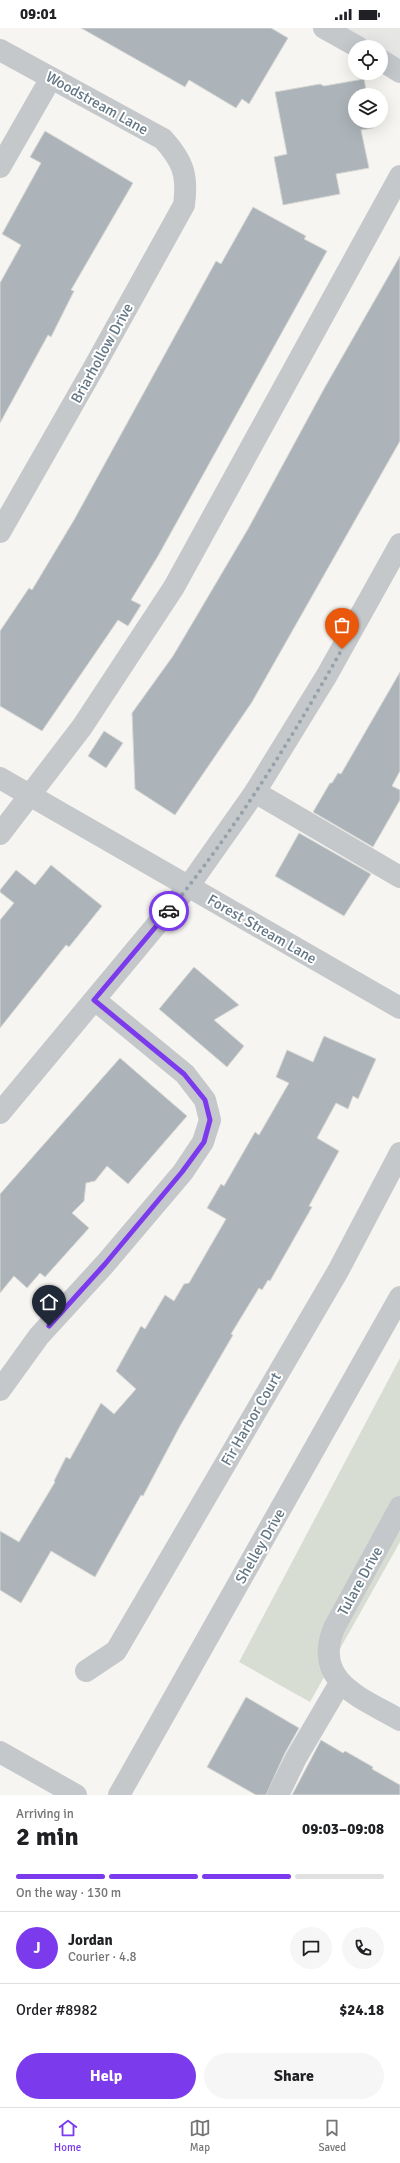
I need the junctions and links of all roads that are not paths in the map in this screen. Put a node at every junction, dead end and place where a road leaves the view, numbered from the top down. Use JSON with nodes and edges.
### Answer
{"nodes":[{"id":1,"x":324,"y":28,"type":"edge"},
{"id":2,"x":348,"y":41,"type":"edge"},
{"id":3,"x":0,"y":50,"type":"edge"},
{"id":4,"x":388,"y":64,"type":"edge"},
{"id":5,"x":400,"y":72,"type":"edge"},
{"id":6,"x":51,"y":78,"type":"junction"},
{"id":7,"x":0,"y":167,"type":"edge"},
{"id":8,"x":183,"y":169,"type":"joint"},
{"id":9,"x":400,"y":176,"type":"edge"},
{"id":10,"x":0,"y":532,"type":"edge"},
{"id":11,"x":400,"y":544,"type":"edge"},
{"id":12,"x":0,"y":778,"type":"edge"},
{"id":13,"x":256,"y":792,"type":"junction"},
{"id":14,"x":29,"y":796,"type":"junction"},
{"id":15,"x":0,"y":834,"type":"edge"},
{"id":16,"x":400,"y":877,"type":"edge"},
{"id":17,"x":188,"y":887,"type":"junction"},
{"id":18,"x":94,"y":1000,"type":"junction"},
{"id":19,"x":400,"y":1008,"type":"edge"},
{"id":20,"x":0,"y":1113,"type":"edge"},
{"id":21,"x":400,"y":1153,"type":"edge"},
{"id":22,"x":400,"y":1297,"type":"edge"},
{"id":23,"x":0,"y":1390,"type":"edge"},
{"id":24,"x":400,"y":1507,"type":"edge"},
{"id":25,"x":86,"y":1671,"type":"dead end"},
{"id":26,"x":340,"y":1684,"type":"junction"},
{"id":27,"x":400,"y":1720,"type":"edge"},
{"id":28,"x":0,"y":1752,"type":"edge"},
{"id":29,"x":76,"y":1795,"type":"edge"},
{"id":30,"x":120,"y":1795,"type":"edge"},
{"id":31,"x":278,"y":1795,"type":"edge"}],
"edges":[{"from":1,"to":2,"type":"street"},
{"from":3,"to":6,"type":"street","name":"Woodstream Lane"},
{"from":4,"to":5,"type":"street"},
{"from":6,"to":7,"type":"street"},
{"from":6,"to":8,"type":"street","name":"Woodstream Lane"},
{"from":8,"to":10,"type":"street","name":"Briarhollow Drive"},
{"from":9,"to":14,"type":"street"},
{"from":11,"to":13,"type":"street"},
{"from":12,"to":14,"type":"street","name":"Forest Stream Lane"},
{"from":13,"to":16,"type":"street"},
{"from":13,"to":17,"type":"street"},
{"from":14,"to":15,"type":"street"},
{"from":14,"to":17,"type":"street","name":"Forest Stream Lane"},
{"from":17,"to":18,"type":"street"},
{"from":17,"to":19,"type":"street","name":"Forest Stream Lane"},
{"from":18,"to":20,"type":"street"},
{"from":18,"to":23,"type":"street"},
{"from":21,"to":25,"type":"street","name":"Fir Harbor Court"},
{"from":22,"to":30,"type":"street","name":"Shelley Drive"},
{"from":24,"to":26,"type":"street","name":"Tulare Drive"},
{"from":26,"to":27,"type":"street"},
{"from":26,"to":31,"type":"street"},
{"from":28,"to":29,"type":"street"}]}
